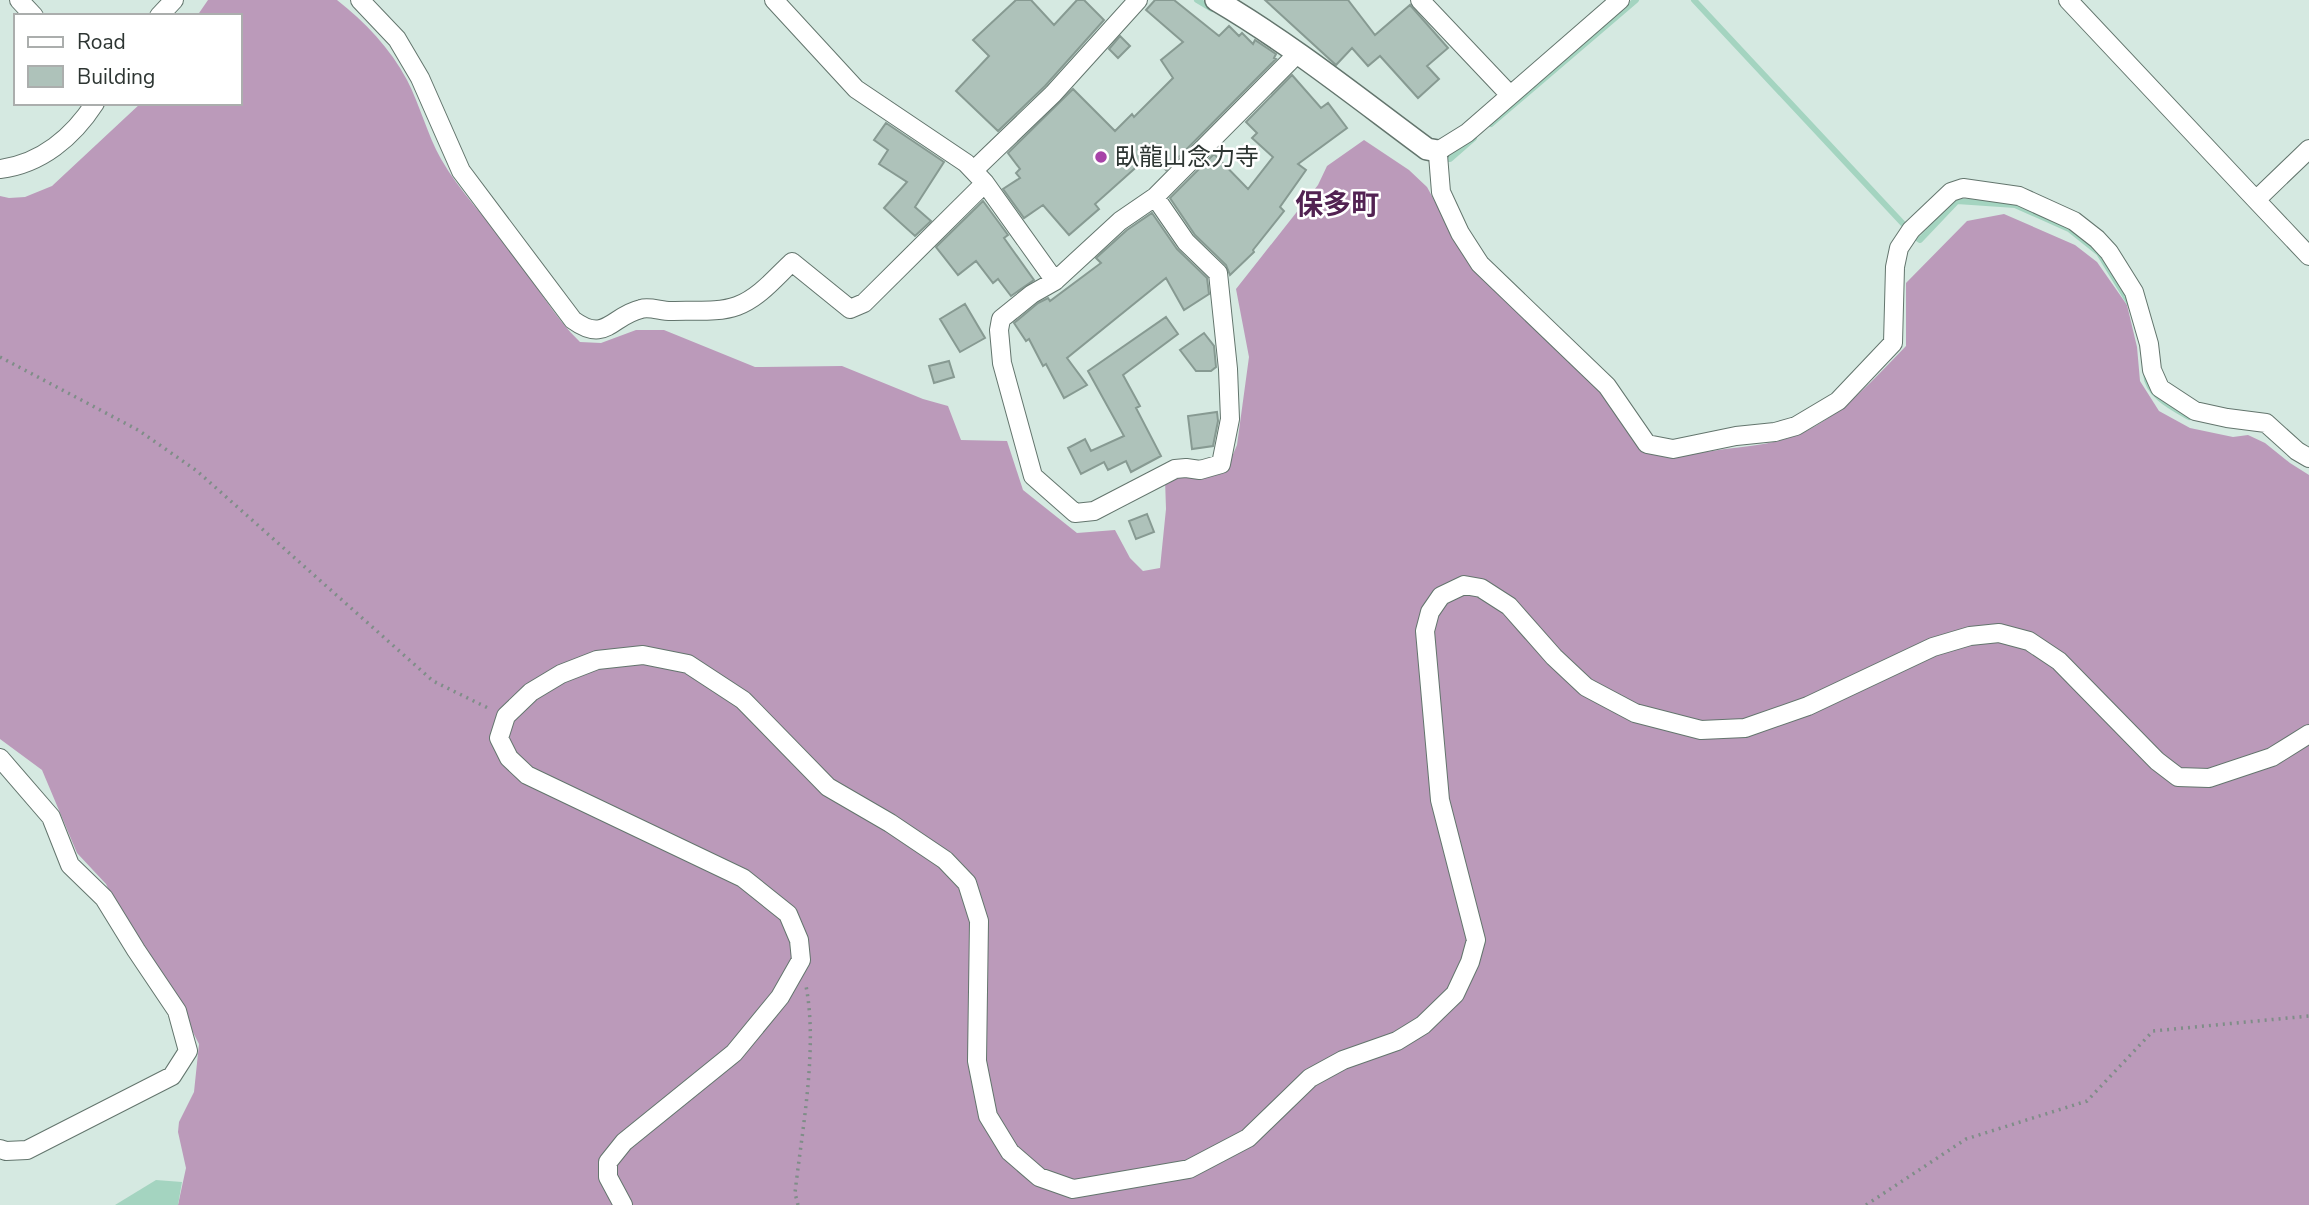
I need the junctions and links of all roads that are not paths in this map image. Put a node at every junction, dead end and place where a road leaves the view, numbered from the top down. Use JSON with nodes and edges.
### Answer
{"nodes":[{"id":1,"x":19,"y":0,"type":"edge"},
{"id":2,"x":174,"y":0,"type":"edge"},
{"id":3,"x":360,"y":0,"type":"edge"},
{"id":4,"x":775,"y":0,"type":"edge"},
{"id":5,"x":1138,"y":0,"type":"edge"},
{"id":6,"x":1216,"y":0,"type":"edge"},
{"id":7,"x":1420,"y":0,"type":"edge"},
{"id":8,"x":1620,"y":0,"type":"edge"},
{"id":9,"x":2068,"y":0,"type":"edge"},
{"id":10,"x":32,"y":14,"type":"edge"},
{"id":11,"x":161,"y":14,"type":"edge"},
{"id":12,"x":1291,"y":60,"type":"junction"},
{"id":13,"x":1509,"y":94,"type":"junction"},
{"id":14,"x":94,"y":105,"type":"edge"},
{"id":15,"x":2309,"y":149,"type":"edge"},
{"id":16,"x":1438,"y":157,"type":"junction"},
{"id":17,"x":0,"y":169,"type":"edge"},
{"id":18,"x":979,"y":177,"type":"junction"},
{"id":19,"x":1155,"y":197,"type":"junction"},
{"id":20,"x":2256,"y":200,"type":"junction"},
{"id":21,"x":2309,"y":256,"type":"edge"},
{"id":22,"x":1055,"y":281,"type":"junction"},
{"id":23,"x":2309,"y":458,"type":"edge"},
{"id":24,"x":2309,"y":734,"type":"edge"},
{"id":25,"x":0,"y":758,"type":"edge"},
{"id":26,"x":0,"y":1149,"type":"edge"},
{"id":27,"x":622,"y":1205,"type":"edge"}],
"edges":[{"from":1,"to":10,"type":"street"},
{"from":2,"to":11,"type":"street"},
{"from":3,"to":18,"type":"street"},
{"from":4,"to":18,"type":"street"},
{"from":5,"to":18,"type":"street"},
{"from":6,"to":12,"type":"street"},
{"from":7,"to":13,"type":"street"},
{"from":8,"to":13,"type":"street"},
{"from":9,"to":20,"type":"street"},
{"from":12,"to":16,"type":"street"},
{"from":12,"to":19,"type":"street"},
{"from":13,"to":16,"type":"street"},
{"from":14,"to":17,"type":"street"},
{"from":15,"to":20,"type":"street"},
{"from":16,"to":23,"type":"street"},
{"from":18,"to":22,"type":"street"},
{"from":19,"to":22,"type":"street"},
{"from":19,"to":22,"type":"street"},
{"from":20,"to":21,"type":"street"},
{"from":24,"to":27,"type":"street"},
{"from":25,"to":26,"type":"street"}]}
